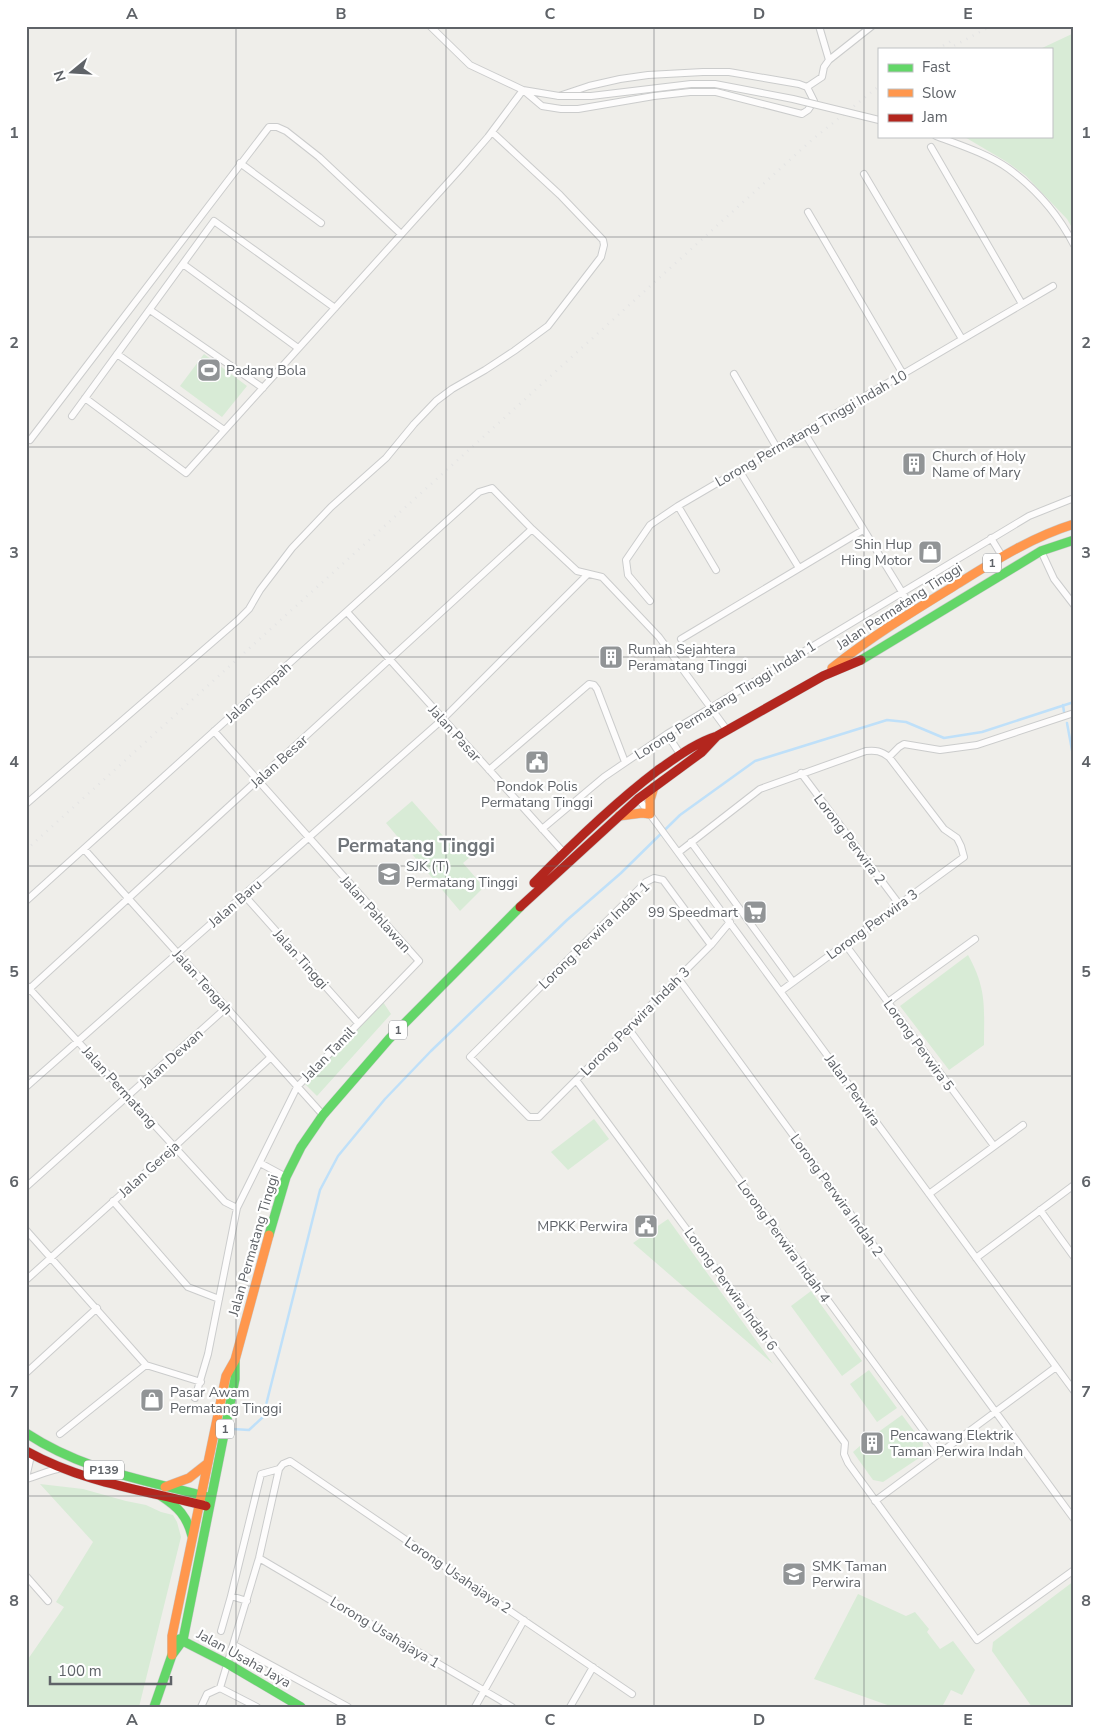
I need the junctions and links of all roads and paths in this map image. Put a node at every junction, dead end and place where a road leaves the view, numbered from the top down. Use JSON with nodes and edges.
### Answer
{"nodes":[{"id":1,"x":430,"y":26,"type":"edge"},
{"id":2,"x":819,"y":26,"type":"edge"},
{"id":3,"x":872,"y":26,"type":"edge"},
{"id":4,"x":829,"y":60,"type":"junction"},
{"id":5,"x":807,"y":87,"type":"junction"},
{"id":6,"x":523,"y":90,"type":"junction"},
{"id":7,"x":559,"y":96,"type":"junction"},
{"id":8,"x":878,"y":120,"type":"edge"},
{"id":9,"x":492,"y":132,"type":"junction"},
{"id":10,"x":941,"y":138,"type":"edge"},
{"id":11,"x":931,"y":147,"type":"dead end"},
{"id":12,"x":240,"y":163,"type":"junction"},
{"id":13,"x":864,"y":174,"type":"dead end"},
{"id":14,"x":808,"y":212,"type":"dead end"},
{"id":15,"x":321,"y":223,"type":"dead end"},
{"id":16,"x":402,"y":234,"type":"junction"},
{"id":17,"x":1074,"y":245,"type":"edge"},
{"id":18,"x":183,"y":264,"type":"junction"},
{"id":19,"x":1053,"y":286,"type":"dead end"},
{"id":20,"x":1022,"y":304,"type":"junction"},
{"id":21,"x":334,"y":308,"type":"junction"},
{"id":22,"x":150,"y":310,"type":"junction"},
{"id":23,"x":962,"y":339,"type":"junction"},
{"id":24,"x":298,"y":348,"type":"junction"},
{"id":25,"x":117,"y":354,"type":"junction"},
{"id":26,"x":734,"y":374,"type":"dead end"},
{"id":27,"x":903,"y":374,"type":"junction"},
{"id":28,"x":263,"y":388,"type":"junction"},
{"id":29,"x":85,"y":398,"type":"junction"},
{"id":30,"x":72,"y":416,"type":"dead end"},
{"id":31,"x":224,"y":430,"type":"junction"},
{"id":32,"x":804,"y":432,"type":"junction"},
{"id":33,"x":30,"y":440,"type":"dead end"},
{"id":34,"x":777,"y":448,"type":"junction"},
{"id":35,"x":739,"y":470,"type":"junction"},
{"id":36,"x":1074,"y":498,"type":"edge"},
{"id":37,"x":678,"y":506,"type":"junction"},
{"id":38,"x":1074,"y":524,"type":"edge"},
{"id":39,"x":532,"y":529,"type":"junction"},
{"id":40,"x":864,"y":530,"type":"junction"},
{"id":41,"x":991,"y":538,"type":"junction"},
{"id":42,"x":1074,"y":540,"type":"edge"},
{"id":43,"x":1041,"y":551,"type":"junction"},
{"id":44,"x":1002,"y":556,"type":"junction"},
{"id":45,"x":799,"y":568,"type":"junction"},
{"id":46,"x":716,"y":570,"type":"dead end"},
{"id":47,"x":587,"y":575,"type":"junction"},
{"id":48,"x":902,"y":591,"type":"junction"},
{"id":49,"x":650,"y":601,"type":"dead end"},
{"id":50,"x":1074,"y":605,"type":"edge"},
{"id":51,"x":914,"y":610,"type":"junction"},
{"id":52,"x":346,"y":612,"type":"junction"},
{"id":53,"x":933,"y":616,"type":"junction"},
{"id":54,"x":681,"y":639,"type":"dead end"},
{"id":55,"x":390,"y":660,"type":"junction"},
{"id":56,"x":823,"y":676,"type":"junction"},
{"id":57,"x":711,"y":707,"type":"junction"},
{"id":58,"x":1074,"y":713,"type":"edge"},
{"id":59,"x":443,"y":719,"type":"junction"},
{"id":60,"x":727,"y":730,"type":"junction"},
{"id":61,"x":214,"y":731,"type":"junction"},
{"id":62,"x":667,"y":734,"type":"junction"},
{"id":63,"x":717,"y":736,"type":"junction"},
{"id":64,"x":680,"y":754,"type":"junction"},
{"id":65,"x":889,"y":756,"type":"junction"},
{"id":66,"x":625,"y":762,"type":"junction"},
{"id":67,"x":489,"y":770,"type":"junction"},
{"id":68,"x":801,"y":773,"type":"junction"},
{"id":69,"x":258,"y":780,"type":"junction"},
{"id":70,"x":656,"y":785,"type":"junction"},
{"id":71,"x":631,"y":790,"type":"junction"},
{"id":72,"x":638,"y":799,"type":"junction"},
{"id":73,"x":26,"y":804,"type":"edge"},
{"id":74,"x":650,"y":814,"type":"junction"},
{"id":75,"x":619,"y":816,"type":"junction"},
{"id":76,"x":542,"y":829,"type":"junction"},
{"id":77,"x":309,"y":838,"type":"junction"},
{"id":78,"x":692,"y":842,"type":"junction"},
{"id":79,"x":84,"y":849,"type":"junction"},
{"id":80,"x":678,"y":852,"type":"junction"},
{"id":81,"x":564,"y":853,"type":"junction"},
{"id":82,"x":244,"y":895,"type":"junction"},
{"id":83,"x":528,"y":898,"type":"junction"},
{"id":84,"x":128,"y":899,"type":"junction"},
{"id":85,"x":26,"y":901,"type":"edge"},
{"id":86,"x":899,"y":904,"type":"junction"},
{"id":87,"x":730,"y":922,"type":"junction"},
{"id":88,"x":975,"y":939,"type":"dead end"},
{"id":89,"x":845,"y":944,"type":"junction"},
{"id":90,"x":711,"y":945,"type":"junction"},
{"id":91,"x":177,"y":953,"type":"junction"},
{"id":92,"x":418,"y":961,"type":"joint"},
{"id":93,"x":678,"y":978,"type":"junction"},
{"id":94,"x":794,"y":982,"type":"junction"},
{"id":95,"x":27,"y":988,"type":"edge"},
{"id":96,"x":780,"y":991,"type":"junction"},
{"id":97,"x":888,"y":1002,"type":"junction"},
{"id":98,"x":226,"y":1008,"type":"junction"},
{"id":99,"x":358,"y":1023,"type":"junction"},
{"id":100,"x":628,"y":1028,"type":"junction"},
{"id":101,"x":78,"y":1041,"type":"junction"},
{"id":102,"x":271,"y":1057,"type":"junction"},
{"id":103,"x":576,"y":1080,"type":"junction"},
{"id":104,"x":26,"y":1087,"type":"edge"},
{"id":105,"x":297,"y":1087,"type":"junction"},
{"id":106,"x":128,"y":1097,"type":"junction"},
{"id":107,"x":323,"y":1115,"type":"junction"},
{"id":108,"x":539,"y":1118,"type":"joint"},
{"id":109,"x":1023,"y":1124,"type":"dead end"},
{"id":110,"x":994,"y":1146,"type":"junction"},
{"id":111,"x":174,"y":1147,"type":"junction"},
{"id":112,"x":260,"y":1163,"type":"junction"},
{"id":113,"x":286,"y":1177,"type":"junction"},
{"id":114,"x":1072,"y":1186,"type":"edge"},
{"id":115,"x":26,"y":1187,"type":"edge"},
{"id":116,"x":929,"y":1194,"type":"junction"},
{"id":117,"x":114,"y":1201,"type":"junction"},
{"id":118,"x":237,"y":1208,"type":"junction"},
{"id":119,"x":1040,"y":1210,"type":"junction"},
{"id":120,"x":26,"y":1230,"type":"edge"},
{"id":121,"x":1074,"y":1257,"type":"edge"},
{"id":122,"x":51,"y":1258,"type":"junction"},
{"id":123,"x":976,"y":1258,"type":"junction"},
{"id":124,"x":26,"y":1280,"type":"edge"},
{"id":125,"x":219,"y":1299,"type":"junction"},
{"id":126,"x":97,"y":1308,"type":"junction"},
{"id":127,"x":235,"y":1360,"type":"junction"},
{"id":128,"x":146,"y":1365,"type":"junction"},
{"id":129,"x":1056,"y":1367,"type":"junction"},
{"id":130,"x":26,"y":1373,"type":"edge"},
{"id":131,"x":201,"y":1382,"type":"junction"},
{"id":132,"x":1074,"y":1391,"type":"edge"},
{"id":133,"x":195,"y":1398,"type":"dead end"},
{"id":134,"x":996,"y":1411,"type":"junction"},
{"id":135,"x":26,"y":1429,"type":"edge"},
{"id":136,"x":26,"y":1433,"type":"edge"},
{"id":137,"x":60,"y":1434,"type":"dead end"},
{"id":138,"x":37,"y":1441,"type":"junction"},
{"id":139,"x":27,"y":1452,"type":"edge"},
{"id":140,"x":940,"y":1453,"type":"junction"},
{"id":141,"x":208,"y":1463,"type":"junction"},
{"id":142,"x":281,"y":1466,"type":"junction"},
{"id":143,"x":58,"y":1469,"type":"junction"},
{"id":144,"x":26,"y":1478,"type":"edge"},
{"id":145,"x":166,"y":1487,"type":"junction"},
{"id":146,"x":161,"y":1496,"type":"junction"},
{"id":147,"x":206,"y":1496,"type":"junction"},
{"id":148,"x":875,"y":1501,"type":"junction"},
{"id":149,"x":204,"y":1506,"type":"junction"},
{"id":150,"x":1074,"y":1519,"type":"edge"},
{"id":151,"x":192,"y":1541,"type":"junction"},
{"id":152,"x":259,"y":1558,"type":"junction"},
{"id":153,"x":1074,"y":1570,"type":"edge"},
{"id":154,"x":26,"y":1576,"type":"edge"},
{"id":155,"x":231,"y":1596,"type":"junction"},
{"id":156,"x":48,"y":1601,"type":"dead end"},
{"id":157,"x":247,"y":1602,"type":"junction"},
{"id":158,"x":524,"y":1620,"type":"junction"},
{"id":159,"x":221,"y":1631,"type":"dead end"},
{"id":160,"x":172,"y":1636,"type":"junction"},
{"id":161,"x":183,"y":1640,"type":"junction"},
{"id":162,"x":234,"y":1645,"type":"junction"},
{"id":163,"x":172,"y":1655,"type":"junction"},
{"id":164,"x":228,"y":1664,"type":"junction"},
{"id":165,"x":593,"y":1667,"type":"junction"},
{"id":166,"x":220,"y":1688,"type":"junction"},
{"id":167,"x":484,"y":1691,"type":"junction"},
{"id":168,"x":632,"y":1694,"type":"dead end"},
{"id":169,"x":297,"y":1706,"type":"edge"},
{"id":170,"x":154,"y":1707,"type":"edge"},
{"id":171,"x":201,"y":1707,"type":"edge"},
{"id":172,"x":257,"y":1707,"type":"edge"},
{"id":173,"x":348,"y":1707,"type":"edge"},
{"id":174,"x":475,"y":1707,"type":"edge"},
{"id":175,"x":512,"y":1707,"type":"edge"},
{"id":176,"x":570,"y":1707,"type":"edge"}],
"edges":[{"from":1,"to":6,"type":"street"},
{"from":2,"to":4,"type":"street"},
{"from":3,"to":4,"type":"street"},
{"from":4,"to":5,"type":"street"},
{"from":5,"to":6,"type":"street"},
{"from":5,"to":7,"type":"street"},
{"from":6,"to":7,"type":"street"},
{"from":6,"to":9,"type":"street"},
{"from":7,"to":8,"type":"street","bridge":true},
{"from":9,"to":16,"type":"street"},
{"from":9,"to":73,"type":"street"},
{"from":10,"to":17,"type":"street"},
{"from":11,"to":20,"type":"street"},
{"from":12,"to":15,"type":"street"},
{"from":12,"to":16,"type":"street"},
{"from":12,"to":33,"type":"street"},
{"from":13,"to":23,"type":"street"},
{"from":14,"to":27,"type":"street"},
{"from":16,"to":21,"type":"street"},
{"from":18,"to":21,"type":"street"},
{"from":18,"to":22,"type":"street"},
{"from":18,"to":24,"type":"street"},
{"from":19,"to":20,"type":"street","name":"Lorong Permatang Tinggi Indah 10"},
{"from":20,"to":23,"type":"street","name":"Lorong Permatang Tinggi Indah 10"},
{"from":21,"to":24,"type":"street"},
{"from":22,"to":25,"type":"street"},
{"from":22,"to":28,"type":"street"},
{"from":23,"to":27,"type":"street","name":"Lorong Permatang Tinggi Indah 10"},
{"from":24,"to":28,"type":"street"},
{"from":25,"to":29,"type":"street"},
{"from":25,"to":31,"type":"street"},
{"from":26,"to":34,"type":"street"},
{"from":27,"to":32,"type":"street","name":"Lorong Permatang Tinggi Indah 10"},
{"from":28,"to":31,"type":"street"},
{"from":29,"to":30,"type":"street"},
{"from":29,"to":31,"type":"street"},
{"from":32,"to":34,"type":"street","name":"Lorong Permatang Tinggi Indah 10"},
{"from":32,"to":40,"type":"street"},
{"from":34,"to":35,"type":"street","name":"Lorong Permatang Tinggi Indah 10"},
{"from":35,"to":37,"type":"street","name":"Lorong Permatang Tinggi Indah 10"},
{"from":35,"to":45,"type":"street"},
{"from":36,"to":41,"type":"street","name":"Lorong Permatang Tinggi Indah 1"},
{"from":37,"to":46,"type":"street"},
{"from":37,"to":49,"type":"street","name":"Lorong Permatang Tinggi Indah 10"},
{"from":38,"to":44,"type":"main road","name":"Jalan Permatang Tinggi","number":"1"},
{"from":39,"to":47,"type":"street"},
{"from":39,"to":52,"type":"street","name":"Jalan Simpah"},
{"from":39,"to":55,"type":"street","name":"Jalan Besar"},
{"from":40,"to":45,"type":"street"},
{"from":40,"to":48,"type":"street"},
{"from":41,"to":44,"type":"street"},
{"from":41,"to":48,"type":"street","name":"Lorong Permatang Tinggi Indah 1"},
{"from":42,"to":43,"type":"main road","name":"Jalan Permatang Tinggi","number":"1"},
{"from":43,"to":50,"type":"street"},
{"from":43,"to":53,"type":"main road","name":"Jalan Permatang Tinggi","number":"1"},
{"from":44,"to":51,"type":"main road","name":"Jalan Permatang Tinggi","number":"1"},
{"from":45,"to":54,"type":"street"},
{"from":47,"to":57,"type":"street"},
{"from":47,"to":59,"type":"street"},
{"from":48,"to":51,"type":"street"},
{"from":48,"to":57,"type":"street","name":"Lorong Permatang Tinggi Indah 1"},
{"from":51,"to":53,"type":"main road"},
{"from":51,"to":56,"type":"main road","name":"Jalan Permatang Tinggi","number":"1"},
{"from":52,"to":55,"type":"street","name":"Jalan Pasar"},
{"from":52,"to":61,"type":"street","name":"Jalan Simpah"},
{"from":53,"to":56,"type":"main road","name":"Jalan Permatang Tinggi","number":"1"},
{"from":55,"to":59,"type":"street","name":"Jalan Pasar"},
{"from":55,"to":69,"type":"street","name":"Jalan Besar"},
{"from":56,"to":60,"type":"main road","name":"Jalan Permatang Tinggi","number":"1"},
{"from":57,"to":60,"type":"street"},
{"from":57,"to":62,"type":"street","name":"Lorong Permatang Tinggi Indah 1"},
{"from":58,"to":65,"type":"street"},
{"from":59,"to":67,"type":"street","name":"Jalan Pasar"},
{"from":59,"to":77,"type":"street","name":"Jalan Baru"},
{"from":60,"to":63,"type":"main road","name":"Jalan Permatang Tinggi","number":"1"},
{"from":61,"to":69,"type":"street","name":"Jalan Pahlawan"},
{"from":61,"to":79,"type":"street","name":"Jalan Simpah"},
{"from":62,"to":64,"type":"street"},
{"from":62,"to":66,"type":"street","name":"Lorong Permatang Tinggi Indah 1"},
{"from":63,"to":64,"type":"main road","name":"Jalan Permatang Tinggi","number":"1"},
{"from":63,"to":70,"type":"main road","name":"Jalan Permatang Tinggi","number":"1"},
{"from":64,"to":71,"type":"main road","name":"Jalan Permatang Tinggi","number":"1"},
{"from":65,"to":68,"type":"street"},
{"from":65,"to":86,"type":"street","name":"Lorong Perwira 3"},
{"from":66,"to":67,"type":"street"},
{"from":66,"to":76,"type":"street","name":"Lorong Permatang Tinggi Indah 1"},
{"from":67,"to":76,"type":"street","name":"Jalan Pasar"},
{"from":68,"to":78,"type":"street"},
{"from":68,"to":86,"type":"street","name":"Lorong Perwira 2"},
{"from":69,"to":77,"type":"street","name":"Jalan Pahlawan"},
{"from":69,"to":84,"type":"street","name":"Jalan Besar"},
{"from":70,"to":72,"type":"main road","name":"Jalan Permatang Tinggi","number":"1"},
{"from":70,"to":74,"type":"main road"},
{"from":71,"to":72,"type":"street","name":"Jalan Perwira"},
{"from":71,"to":81,"type":"main road","name":"Jalan Permatang Tinggi","number":"1"},
{"from":72,"to":74,"type":"street","name":"Jalan Perwira"},
{"from":72,"to":75,"type":"main road","name":"Jalan Permatang Tinggi","number":"1"},
{"from":74,"to":75,"type":"main road"},
{"from":74,"to":80,"type":"street","name":"Jalan Perwira"},
{"from":75,"to":83,"type":"main road","name":"Jalan Permatang Tinggi","number":"1"},
{"from":76,"to":81,"type":"street","name":"Jalan Pasar"},
{"from":77,"to":82,"type":"street","name":"Jalan Baru"},
{"from":77,"to":92,"type":"street","name":"Jalan Pahlawan"},
{"from":78,"to":80,"type":"street"},
{"from":78,"to":94,"type":"street"},
{"from":79,"to":84,"type":"street","name":"Jalan Tengah"},
{"from":79,"to":85,"type":"street","name":"Jalan Simpah"},
{"from":80,"to":87,"type":"street","name":"Jalan Perwira"},
{"from":81,"to":83,"type":"main road","name":"Jalan Permatang Tinggi","number":"1"},
{"from":82,"to":91,"type":"street","name":"Jalan Baru"},
{"from":82,"to":99,"type":"street","name":"Jalan Tinggi"},
{"from":83,"to":107,"type":"main road","name":"Jalan Permatang Tinggi","number":"1"},
{"from":84,"to":91,"type":"street","name":"Jalan Tengah"},
{"from":84,"to":95,"type":"street","name":"Jalan Besar"},
{"from":86,"to":89,"type":"street","name":"Lorong Perwira 3"},
{"from":87,"to":90,"type":"street","name":"Lorong Perwira Indah 3"},
{"from":87,"to":96,"type":"street","name":"Jalan Perwira"},
{"from":88,"to":97,"type":"street"},
{"from":89,"to":94,"type":"street","name":"Lorong Perwira 3"},
{"from":89,"to":97,"type":"street","name":"Lorong Perwira 5"},
{"from":90,"to":93,"type":"street","name":"Lorong Perwira Indah 3"},
{"from":90,"to":108,"type":"street","name":"Lorong Perwira Indah 1"},
{"from":91,"to":98,"type":"street","name":"Jalan Tengah"},
{"from":91,"to":101,"type":"street","name":"Jalan Baru"},
{"from":92,"to":99,"type":"street","name":"Jalan Tamil"},
{"from":93,"to":100,"type":"street","name":"Lorong Perwira Indah 3"},
{"from":93,"to":134,"type":"street","name":"Lorong Perwira Indah 2"},
{"from":94,"to":96,"type":"street","name":"Lorong Perwira 3"},
{"from":95,"to":101,"type":"street","name":"Jalan Permatang"},
{"from":96,"to":116,"type":"street","name":"Jalan Perwira"},
{"from":97,"to":110,"type":"street","name":"Lorong Perwira 5"},
{"from":98,"to":102,"type":"street","name":"Jalan Tengah"},
{"from":98,"to":106,"type":"street","name":"Jalan Dewan"},
{"from":99,"to":105,"type":"street","name":"Jalan Tamil"},
{"from":100,"to":103,"type":"street","name":"Lorong Perwira Indah 3"},
{"from":100,"to":140,"type":"street","name":"Lorong Perwira Indah 4"},
{"from":101,"to":104,"type":"street","name":"Jalan Baru"},
{"from":101,"to":106,"type":"street","name":"Jalan Permatang"},
{"from":102,"to":105,"type":"street","name":"Jalan Tengah"},
{"from":102,"to":111,"type":"street","name":"Jalan Gereja"},
{"from":103,"to":108,"type":"street","name":"Lorong Perwira Indah 3"},
{"from":103,"to":148,"type":"street","name":"Lorong Perwira Indah 6"},
{"from":105,"to":107,"type":"street","name":"Jalan Tengah"},
{"from":105,"to":112,"type":"street","name":"Jalan Tamil"},
{"from":106,"to":111,"type":"street","name":"Jalan Permatang"},
{"from":106,"to":115,"type":"street","name":"Jalan Dewan"},
{"from":107,"to":113,"type":"main road","name":"Jalan Permatang Tinggi","number":"1"},
{"from":109,"to":110,"type":"street"},
{"from":110,"to":116,"type":"street"},
{"from":111,"to":117,"type":"street","name":"Jalan Gereja"},
{"from":111,"to":118,"type":"street","name":"Jalan Permatang"},
{"from":112,"to":113,"type":"street"},
{"from":112,"to":118,"type":"street","name":"Jalan Tamil"},
{"from":113,"to":127,"type":"main road","name":"Jalan Permatang Tinggi","number":"1"},
{"from":114,"to":119,"type":"street"},
{"from":116,"to":123,"type":"street","name":"Jalan Perwira"},
{"from":117,"to":122,"type":"street","name":"Jalan Gereja"},
{"from":117,"to":125,"type":"street"},
{"from":118,"to":125,"type":"street","name":"Jalan Tamil"},
{"from":119,"to":121,"type":"street"},
{"from":119,"to":123,"type":"street"},
{"from":120,"to":122,"type":"street"},
{"from":122,"to":124,"type":"street","name":"Jalan Gereja"},
{"from":122,"to":126,"type":"street"},
{"from":123,"to":129,"type":"street","name":"Jalan Perwira"},
{"from":125,"to":131,"type":"street","name":"Jalan Tamil"},
{"from":126,"to":128,"type":"street"},
{"from":126,"to":130,"type":"street"},
{"from":127,"to":141,"type":"main road","name":"Jalan Permatang Tinggi","number":"1"},
{"from":127,"to":147,"type":"main road","name":"Jalan Permatang Tinggi","number":"1"},
{"from":128,"to":131,"type":"street"},
{"from":128,"to":137,"type":"street"},
{"from":129,"to":132,"type":"street","name":"Jalan Perwira"},
{"from":129,"to":134,"type":"street"},
{"from":131,"to":133,"type":"street","name":"Jalan Tamil"},
{"from":134,"to":140,"type":"street"},
{"from":134,"to":150,"type":"street","name":"Lorong Perwira Indah 2"},
{"from":135,"to":138,"type":"street"},
{"from":136,"to":138,"type":"main road","number":"P139"},
{"from":138,"to":145,"type":"main road","number":"P139"},
{"from":139,"to":143,"type":"main road","number":"P139"},
{"from":139,"to":144,"type":"street"},
{"from":140,"to":148,"type":"street"},
{"from":141,"to":145,"type":"main road"},
{"from":141,"to":147,"type":"main road","name":"Jalan Permatang Tinggi","number":"1"},
{"from":142,"to":152,"type":"street"},
{"from":142,"to":155,"type":"street"},
{"from":142,"to":158,"type":"street","name":"Lorong Usahajaya 2"},
{"from":143,"to":144,"type":"street"},
{"from":143,"to":146,"type":"main road","number":"P139"},
{"from":145,"to":147,"type":"main road","number":"P139"},
{"from":146,"to":149,"type":"main road","number":"P139"},
{"from":146,"to":151,"type":"main road"},
{"from":147,"to":149,"type":"main road","name":"Jalan Permatang Tinggi","number":"1"},
{"from":148,"to":153,"type":"street","name":"Lorong Perwira Indah 6"},
{"from":149,"to":151,"type":"main road","name":"Jalan Permatang Tinggi","number":"1"},
{"from":149,"to":161,"type":"main road","name":"Jalan Permatang Tinggi","number":"1"},
{"from":151,"to":160,"type":"main road","name":"Jalan Permatang Tinggi","number":"1"},
{"from":152,"to":157,"type":"street"},
{"from":152,"to":167,"type":"street","name":"Lorong Usahajaya 1"},
{"from":154,"to":156,"type":"street"},
{"from":155,"to":157,"type":"street"},
{"from":155,"to":159,"type":"street"},
{"from":157,"to":162,"type":"street"},
{"from":158,"to":165,"type":"street","name":"Lorong Usahajaya 2"},
{"from":158,"to":167,"type":"street"},
{"from":160,"to":161,"type":"main road","name":"Jalan Usaha Jaya"},
{"from":160,"to":163,"type":"main road","name":"Jalan Permatang Tinggi","number":"1"},
{"from":161,"to":163,"type":"main road","name":"Jalan Permatang Tinggi","number":"1"},
{"from":161,"to":164,"type":"main road","name":"Jalan Usaha Jaya"},
{"from":162,"to":164,"type":"street"},
{"from":162,"to":173,"type":"street","name":"Jalan Usaha Jaya"},
{"from":163,"to":170,"type":"main road","name":"Jalan Permatang Tinggi","number":"1"},
{"from":164,"to":166,"type":"street"},
{"from":164,"to":169,"type":"main road","name":"Jalan Usaha Jaya"},
{"from":165,"to":168,"type":"street","name":"Lorong Usahajaya 2"},
{"from":165,"to":176,"type":"street"},
{"from":166,"to":171,"type":"street"},
{"from":166,"to":172,"type":"street"},
{"from":167,"to":174,"type":"street"},
{"from":167,"to":175,"type":"street","name":"Lorong Usahajaya 1"}]}
